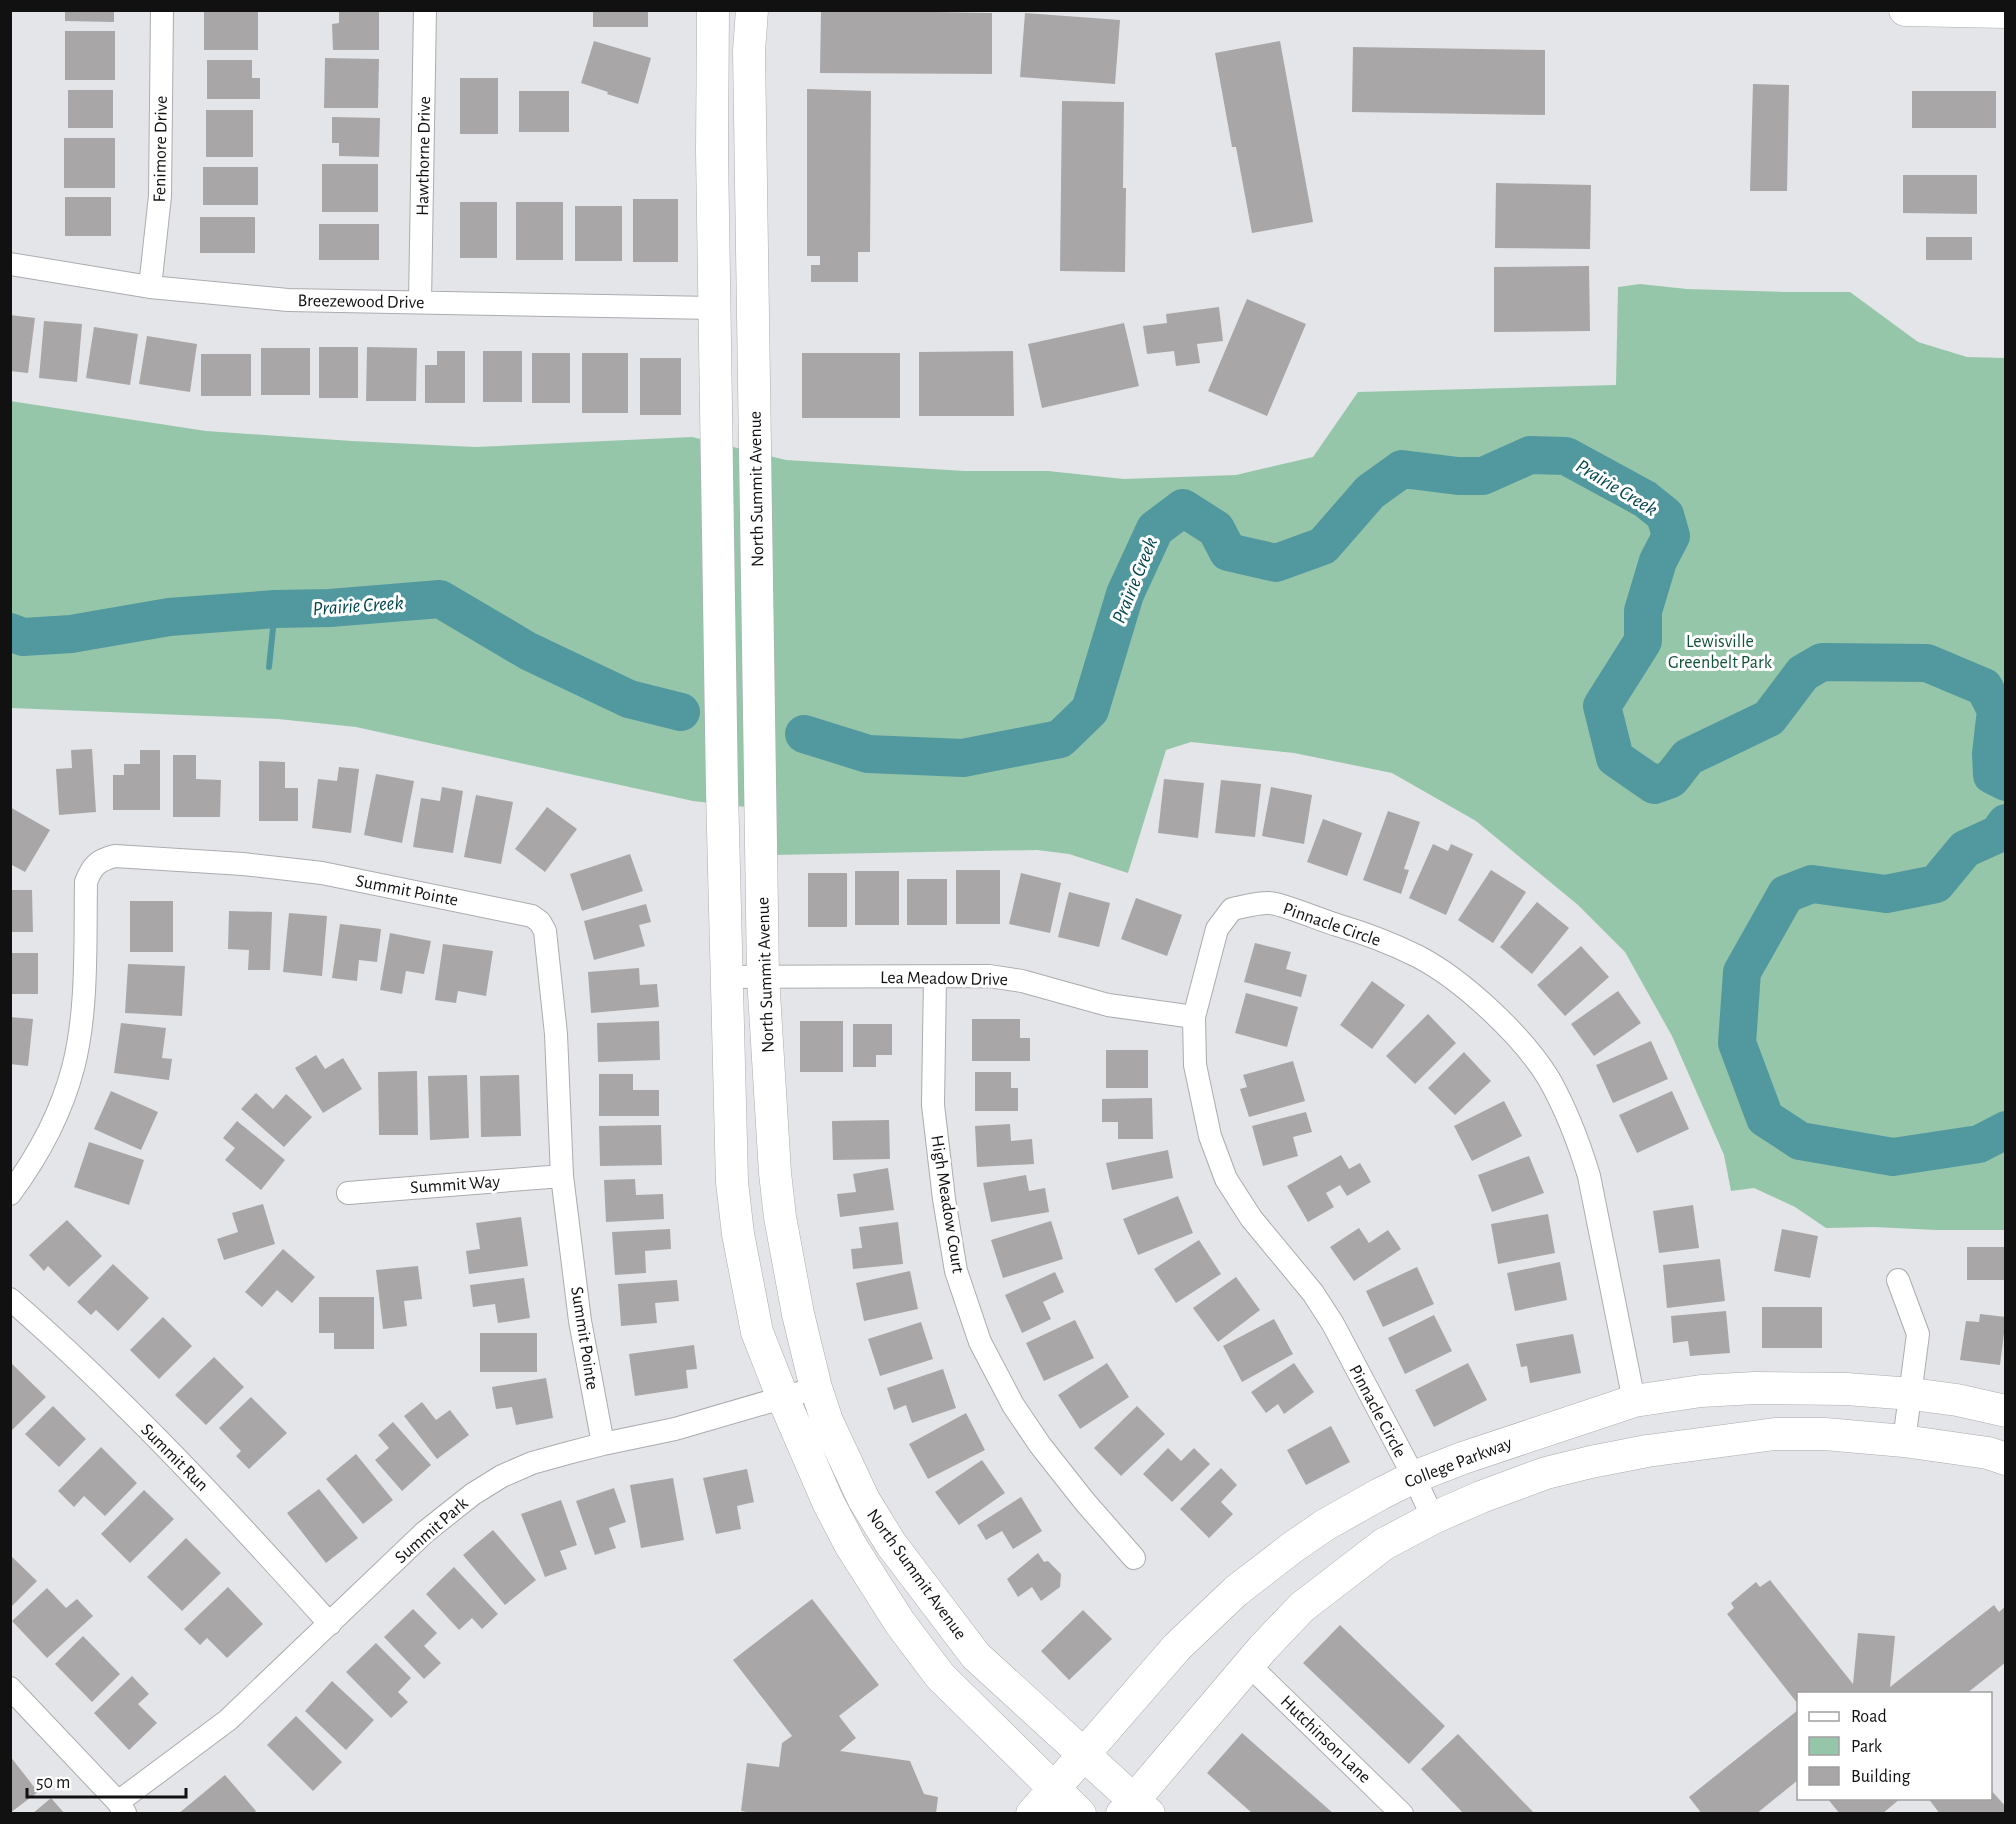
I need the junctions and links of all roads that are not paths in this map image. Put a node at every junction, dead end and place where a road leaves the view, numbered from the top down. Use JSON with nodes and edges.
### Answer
{"nodes":[{"id":1,"x":162,"y":10,"type":"edge"},
{"id":2,"x":425,"y":10,"type":"edge"},
{"id":3,"x":712,"y":10,"type":"edge"},
{"id":4,"x":752,"y":10,"type":"edge"},
{"id":5,"x":1905,"y":10,"type":"edge"},
{"id":6,"x":2006,"y":12,"type":"edge"},
{"id":7,"x":10,"y":264,"type":"edge"},
{"id":8,"x":150,"y":287,"type":"junction"},
{"id":9,"x":420,"y":302,"type":"junction"},
{"id":10,"x":714,"y":308,"type":"junction"},
{"id":11,"x":726,"y":977,"type":"junction"},
{"id":12,"x":763,"y":977,"type":"junction"},
{"id":13,"x":935,"y":977,"type":"junction"},
{"id":14,"x":1194,"y":1017,"type":"junction"},
{"id":15,"x":562,"y":1176,"type":"junction"},
{"id":16,"x":348,"y":1193,"type":"dead end"},
{"id":17,"x":10,"y":1194,"type":"edge"},
{"id":18,"x":1898,"y":1280,"type":"dead end"},
{"id":19,"x":10,"y":1299,"type":"edge"},
{"id":20,"x":816,"y":1388,"type":"junction"},
{"id":21,"x":1912,"y":1394,"type":"junction"},
{"id":22,"x":783,"y":1398,"type":"junction"},
{"id":23,"x":1634,"y":1401,"type":"junction"},
{"id":24,"x":2006,"y":1411,"type":"edge"},
{"id":25,"x":1905,"y":1441,"type":"junction"},
{"id":26,"x":603,"y":1444,"type":"junction"},
{"id":27,"x":2006,"y":1459,"type":"edge"},
{"id":28,"x":1414,"y":1477,"type":"junction"},
{"id":29,"x":1433,"y":1518,"type":"junction"},
{"id":30,"x":1134,"y":1558,"type":"dead end"},
{"id":31,"x":330,"y":1624,"type":"junction"},
{"id":32,"x":1249,"y":1665,"type":"junction"},
{"id":33,"x":10,"y":1688,"type":"edge"},
{"id":34,"x":1083,"y":1754,"type":"junction"},
{"id":35,"x":1053,"y":1790,"type":"junction"},
{"id":36,"x":122,"y":1808,"type":"edge"},
{"id":37,"x":1135,"y":1809,"type":"edge"},
{"id":38,"x":1032,"y":1814,"type":"edge"},
{"id":39,"x":1080,"y":1814,"type":"edge"},
{"id":40,"x":1402,"y":1814,"type":"edge"}],
"edges":[{"from":1,"to":8,"type":"street","name":"Fenimore Drive"},
{"from":2,"to":9,"type":"street","name":"Hawthorne Drive"},
{"from":3,"to":10,"type":"main road","name":"North Summit Avenue"},
{"from":4,"to":12,"type":"main road","name":"North Summit Avenue"},
{"from":5,"to":6,"type":"main road"},
{"from":7,"to":8,"type":"street","name":"Breezewood Drive"},
{"from":8,"to":9,"type":"street","name":"Breezewood Drive"},
{"from":9,"to":10,"type":"street","name":"Breezewood Drive"},
{"from":10,"to":11,"type":"main road","name":"North Summit Avenue"},
{"from":11,"to":12,"type":"street","name":"Lea Meadow Drive"},
{"from":11,"to":22,"type":"main road","name":"North Summit Avenue"},
{"from":12,"to":13,"type":"street","name":"Lea Meadow Drive"},
{"from":12,"to":20,"type":"main road","name":"North Summit Avenue"},
{"from":13,"to":14,"type":"street","name":"Lea Meadow Drive"},
{"from":13,"to":30,"type":"street","name":"High Meadow Court"},
{"from":14,"to":23,"type":"street","name":"Pinnacle Circle"},
{"from":14,"to":28,"type":"street","name":"Pinnacle Circle"},
{"from":15,"to":16,"type":"street","name":"Summit Way"},
{"from":15,"to":17,"type":"street","name":"Summit Pointe"},
{"from":15,"to":26,"type":"street","name":"Summit Pointe"},
{"from":18,"to":21,"type":"street"},
{"from":19,"to":31,"type":"street","name":"Summit Run"},
{"from":20,"to":22,"type":"street","name":"Summit Park"},
{"from":20,"to":34,"type":"main road","name":"North Summit Avenue"},
{"from":21,"to":23,"type":"main road","name":"College Parkway"},
{"from":21,"to":24,"type":"main road","name":"College Parkway"},
{"from":21,"to":25,"type":"street"},
{"from":22,"to":26,"type":"street","name":"Summit Park"},
{"from":22,"to":35,"type":"main road","name":"North Summit Avenue"},
{"from":23,"to":28,"type":"main road","name":"College Parkway"},
{"from":25,"to":27,"type":"main road"},
{"from":25,"to":29,"type":"main road"},
{"from":26,"to":31,"type":"street","name":"Summit Park"},
{"from":28,"to":29,"type":"street","name":"Pinnacle Circle"},
{"from":28,"to":34,"type":"main road","name":"College Parkway"},
{"from":29,"to":32,"type":"main road"},
{"from":31,"to":36,"type":"street","name":"Summit Park"},
{"from":32,"to":37,"type":"main road"},
{"from":32,"to":40,"type":"street","name":"Hutchinson Lane"},
{"from":33,"to":36,"type":"street"},
{"from":34,"to":35,"type":"main road","name":"College Parkway"},
{"from":34,"to":37,"type":"main road","name":"North Summit Avenue"},
{"from":35,"to":38,"type":"main road","name":"College Parkway"},
{"from":35,"to":39,"type":"main road","name":"North Summit Avenue"}]}
